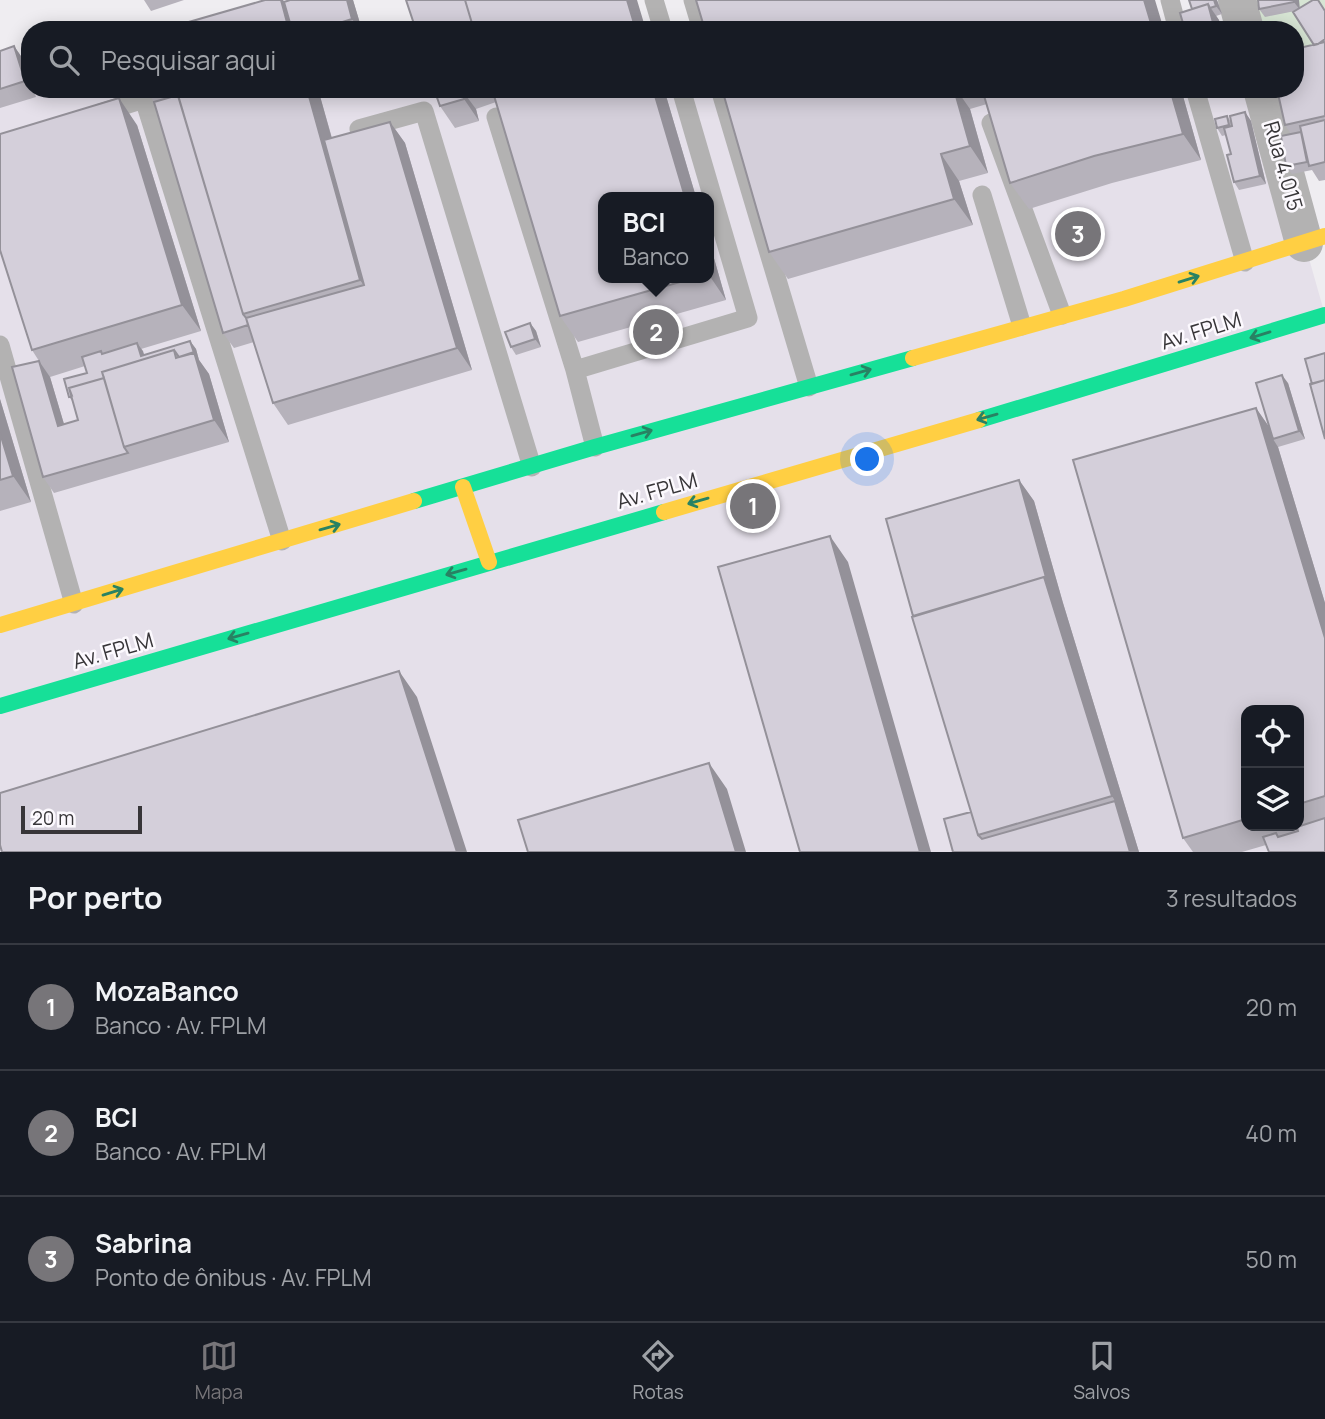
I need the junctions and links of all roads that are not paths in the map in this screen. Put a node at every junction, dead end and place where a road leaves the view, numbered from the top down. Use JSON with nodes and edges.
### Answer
{"nodes":[{"id":1,"x":654,"y":0,"type":"edge"},
{"id":2,"x":693,"y":0,"type":"edge"},
{"id":3,"x":1170,"y":0,"type":"edge"},
{"id":4,"x":1237,"y":0,"type":"edge"},
{"id":5,"x":660,"y":21,"type":"edge"},
{"id":6,"x":699,"y":21,"type":"edge"},
{"id":7,"x":1176,"y":21,"type":"edge"},
{"id":8,"x":1243,"y":21,"type":"edge"},
{"id":9,"x":684,"y":98,"type":"edge"},
{"id":10,"x":723,"y":98,"type":"edge"},
{"id":11,"x":1198,"y":98,"type":"edge"},
{"id":12,"x":1265,"y":98,"type":"edge"},
{"id":13,"x":100,"y":113,"type":"edge"},
{"id":14,"x":496,"y":117,"type":"edge"},
{"id":15,"x":991,"y":123,"type":"edge"},
{"id":16,"x":359,"y":129,"type":"edge"},
{"id":17,"x":711,"y":192,"type":"edge"},
{"id":18,"x":982,"y":195,"type":"dead end"},
{"id":19,"x":714,"y":202,"type":"edge"},
{"id":20,"x":1315,"y":239,"type":"edge"},
{"id":21,"x":1245,"y":262,"type":"junction"},
{"id":22,"x":1062,"y":315,"type":"junction"},
{"id":23,"x":1325,"y":315,"type":"edge"},
{"id":24,"x":1022,"y":326,"type":"junction"},
{"id":25,"x":0,"y":345,"type":"edge"},
{"id":26,"x":575,"y":370,"type":"junction"},
{"id":27,"x":809,"y":387,"type":"junction"},
{"id":28,"x":595,"y":447,"type":"junction"},
{"id":29,"x":532,"y":467,"type":"junction"},
{"id":30,"x":463,"y":487,"type":"junction"},
{"id":31,"x":282,"y":541,"type":"junction"},
{"id":32,"x":489,"y":562,"type":"junction"},
{"id":33,"x":74,"y":604,"type":"junction"},
{"id":34,"x":0,"y":625,"type":"edge"},
{"id":35,"x":0,"y":706,"type":"edge"}],
"edges":[{"from":1,"to":5,"type":"lane"},
{"from":2,"to":6,"type":"lane"},
{"from":3,"to":7,"type":"lane"},
{"from":4,"to":8,"type":"street"},
{"from":9,"to":17,"type":"lane"},
{"from":10,"to":27,"type":"lane"},
{"from":11,"to":21,"type":"lane"},
{"from":12,"to":20,"type":"street","name":"Rua 4.015"},
{"from":13,"to":31,"type":"lane"},
{"from":14,"to":26,"type":"lane"},
{"from":15,"to":22,"type":"lane"},
{"from":16,"to":29,"type":"lane"},
{"from":18,"to":24,"type":"lane"},
{"from":19,"to":26,"type":"lane"},
{"from":20,"to":21,"type":"main road"},
{"from":22,"to":21,"type":"main road","one_way":true},
{"from":22,"to":24,"type":"main road"},
{"from":23,"to":32,"type":"main road","name":"Av. FPLM","one_way":true},
{"from":27,"to":24,"type":"main road","one_way":true},
{"from":25,"to":33,"type":"lane"},
{"from":26,"to":28,"type":"lane"},
{"from":28,"to":27,"type":"main road","one_way":true},
{"from":28,"to":29,"type":"main road"},
{"from":29,"to":30,"type":"main road"},
{"from":31,"to":30,"type":"main road","one_way":true},
{"from":30,"to":32,"type":"main road"},
{"from":33,"to":31,"type":"main road","one_way":true},
{"from":32,"to":35,"type":"main road","name":"Av. FPLM","one_way":true},
{"from":33,"to":34,"type":"main road"}]}
